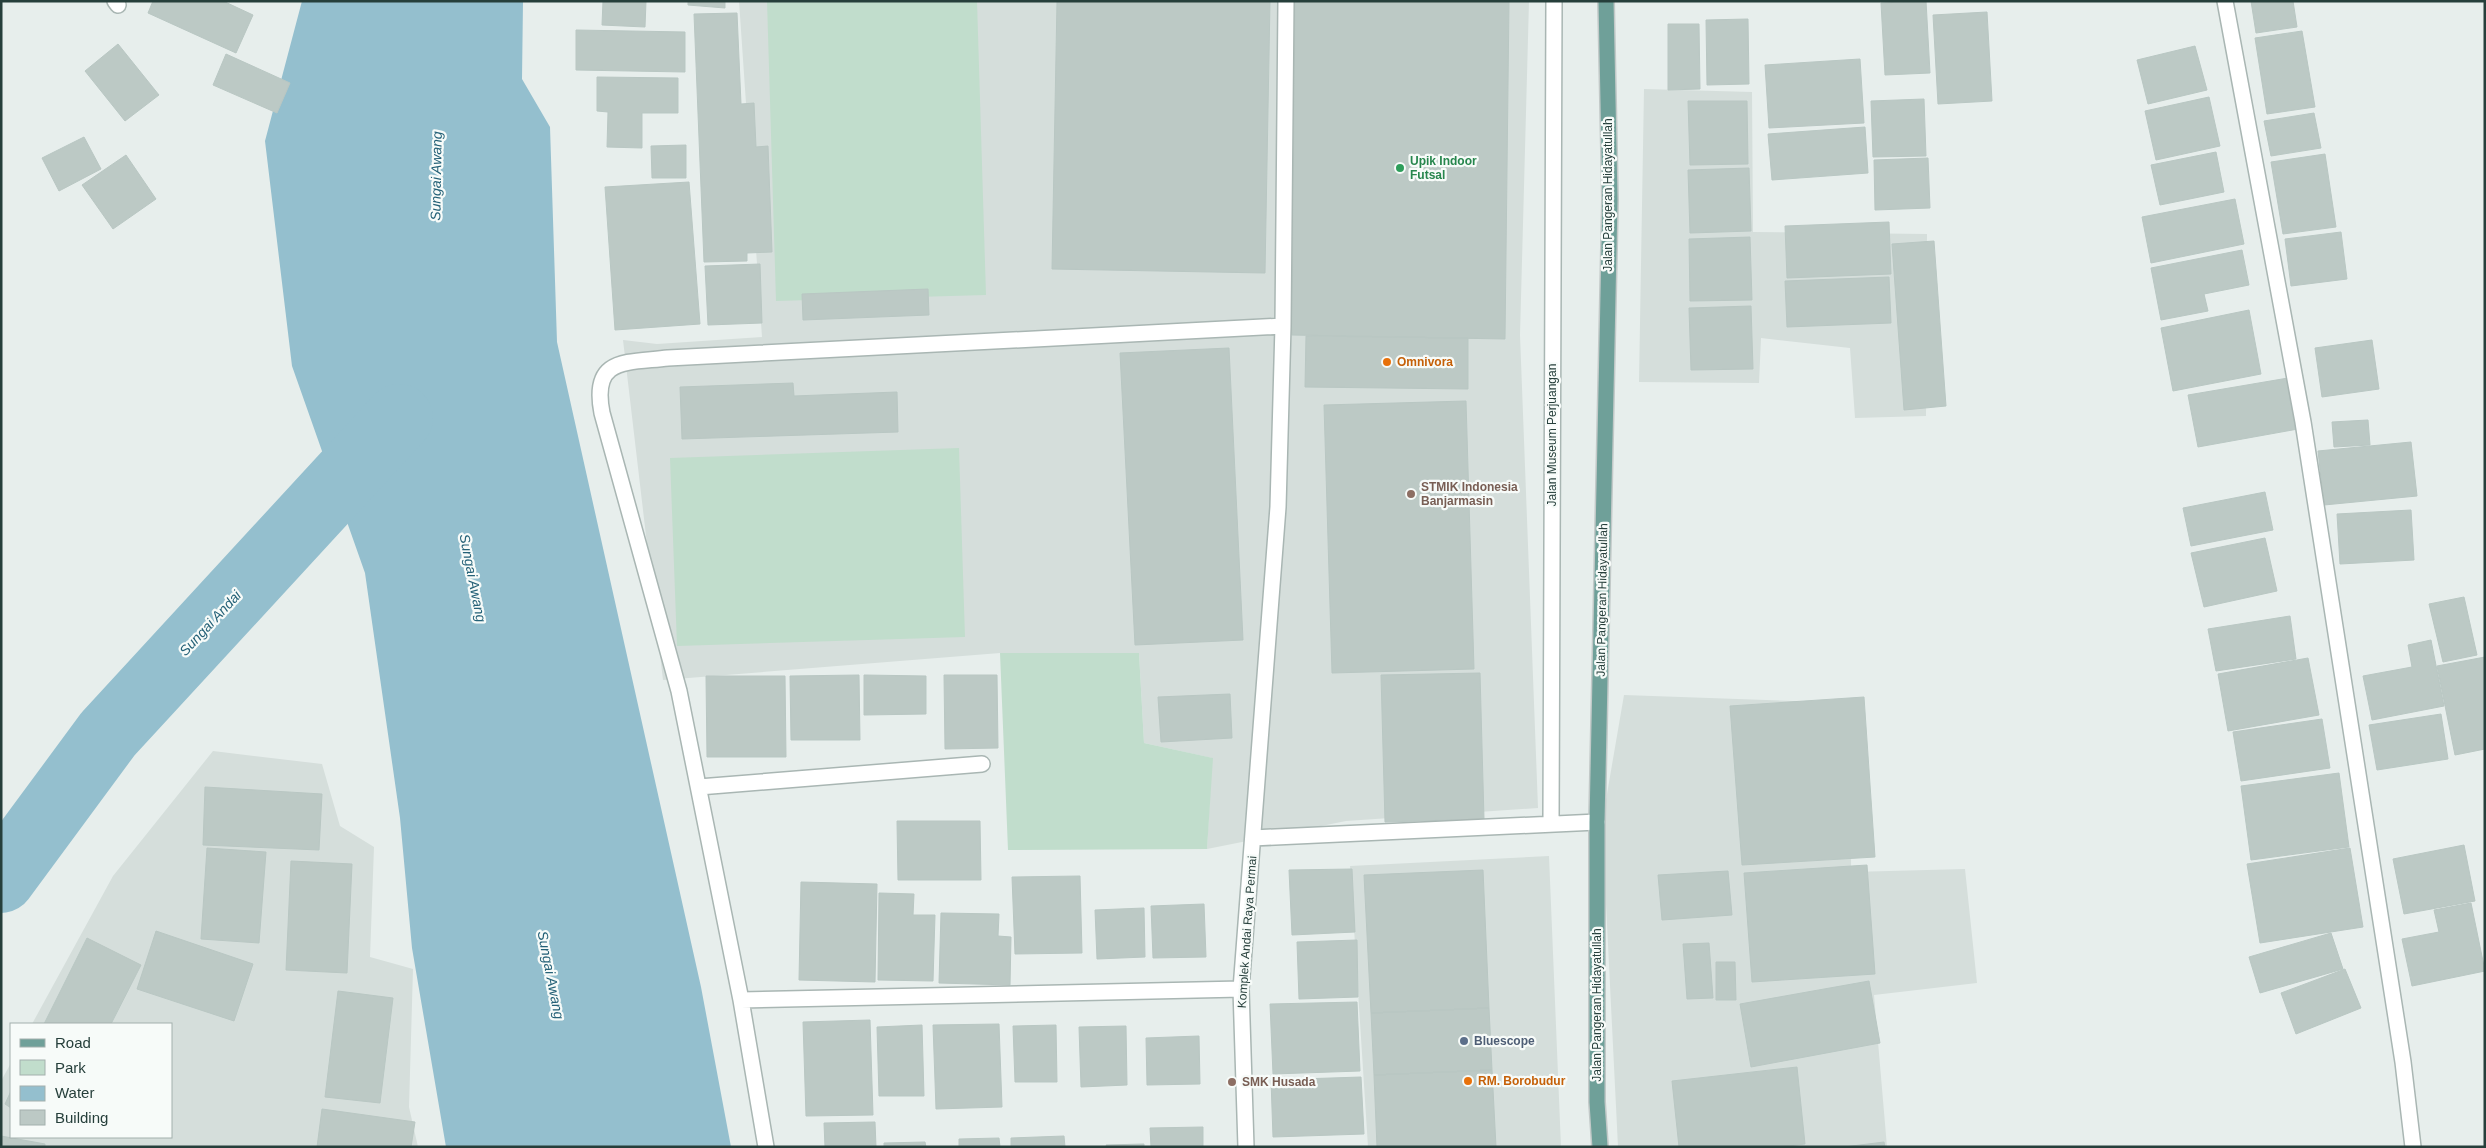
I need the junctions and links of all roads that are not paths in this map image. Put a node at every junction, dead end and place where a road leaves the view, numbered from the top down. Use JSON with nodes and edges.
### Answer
{"nodes":[{"id":1,"x":1286,"y":1,"type":"edge"},
{"id":2,"x":1554,"y":1,"type":"edge"},
{"id":3,"x":1606,"y":1,"type":"edge"},
{"id":4,"x":2226,"y":1,"type":"edge"},
{"id":5,"x":1283,"y":326,"type":"junction"},
{"id":6,"x":982,"y":764,"type":"dead end"},
{"id":7,"x":699,"y":787,"type":"junction"},
{"id":8,"x":1597,"y":822,"type":"junction"},
{"id":9,"x":1551,"y":824,"type":"junction"},
{"id":10,"x":1253,"y":838,"type":"junction"},
{"id":11,"x":1241,"y":989,"type":"junction"},
{"id":12,"x":741,"y":1000,"type":"junction"},
{"id":13,"x":766,"y":1147,"type":"edge"},
{"id":14,"x":1246,"y":1147,"type":"edge"},
{"id":15,"x":1600,"y":1147,"type":"edge"},
{"id":16,"x":2413,"y":1147,"type":"edge"}],
"edges":[{"from":1,"to":5,"type":"street","name":"Komplek Andai Raya Permai"},
{"from":2,"to":9,"type":"street","name":"Jalan Museum Perjuangan"},
{"from":3,"to":8,"type":"main road","name":"Jalan Pangeran Hidayatullah"},
{"from":4,"to":16,"type":"street"},
{"from":5,"to":7,"type":"street"},
{"from":5,"to":10,"type":"street","name":"Komplek Andai Raya Permai"},
{"from":6,"to":7,"type":"street"},
{"from":7,"to":12,"type":"street"},
{"from":8,"to":9,"type":"street"},
{"from":8,"to":15,"type":"main road","name":"Jalan Pangeran Hidayatullah"},
{"from":9,"to":10,"type":"street"},
{"from":10,"to":11,"type":"street","name":"Komplek Andai Raya Permai"},
{"from":11,"to":12,"type":"street"},
{"from":11,"to":14,"type":"street","name":"Komplek Andai Raya Permai"},
{"from":12,"to":13,"type":"street"}]}
